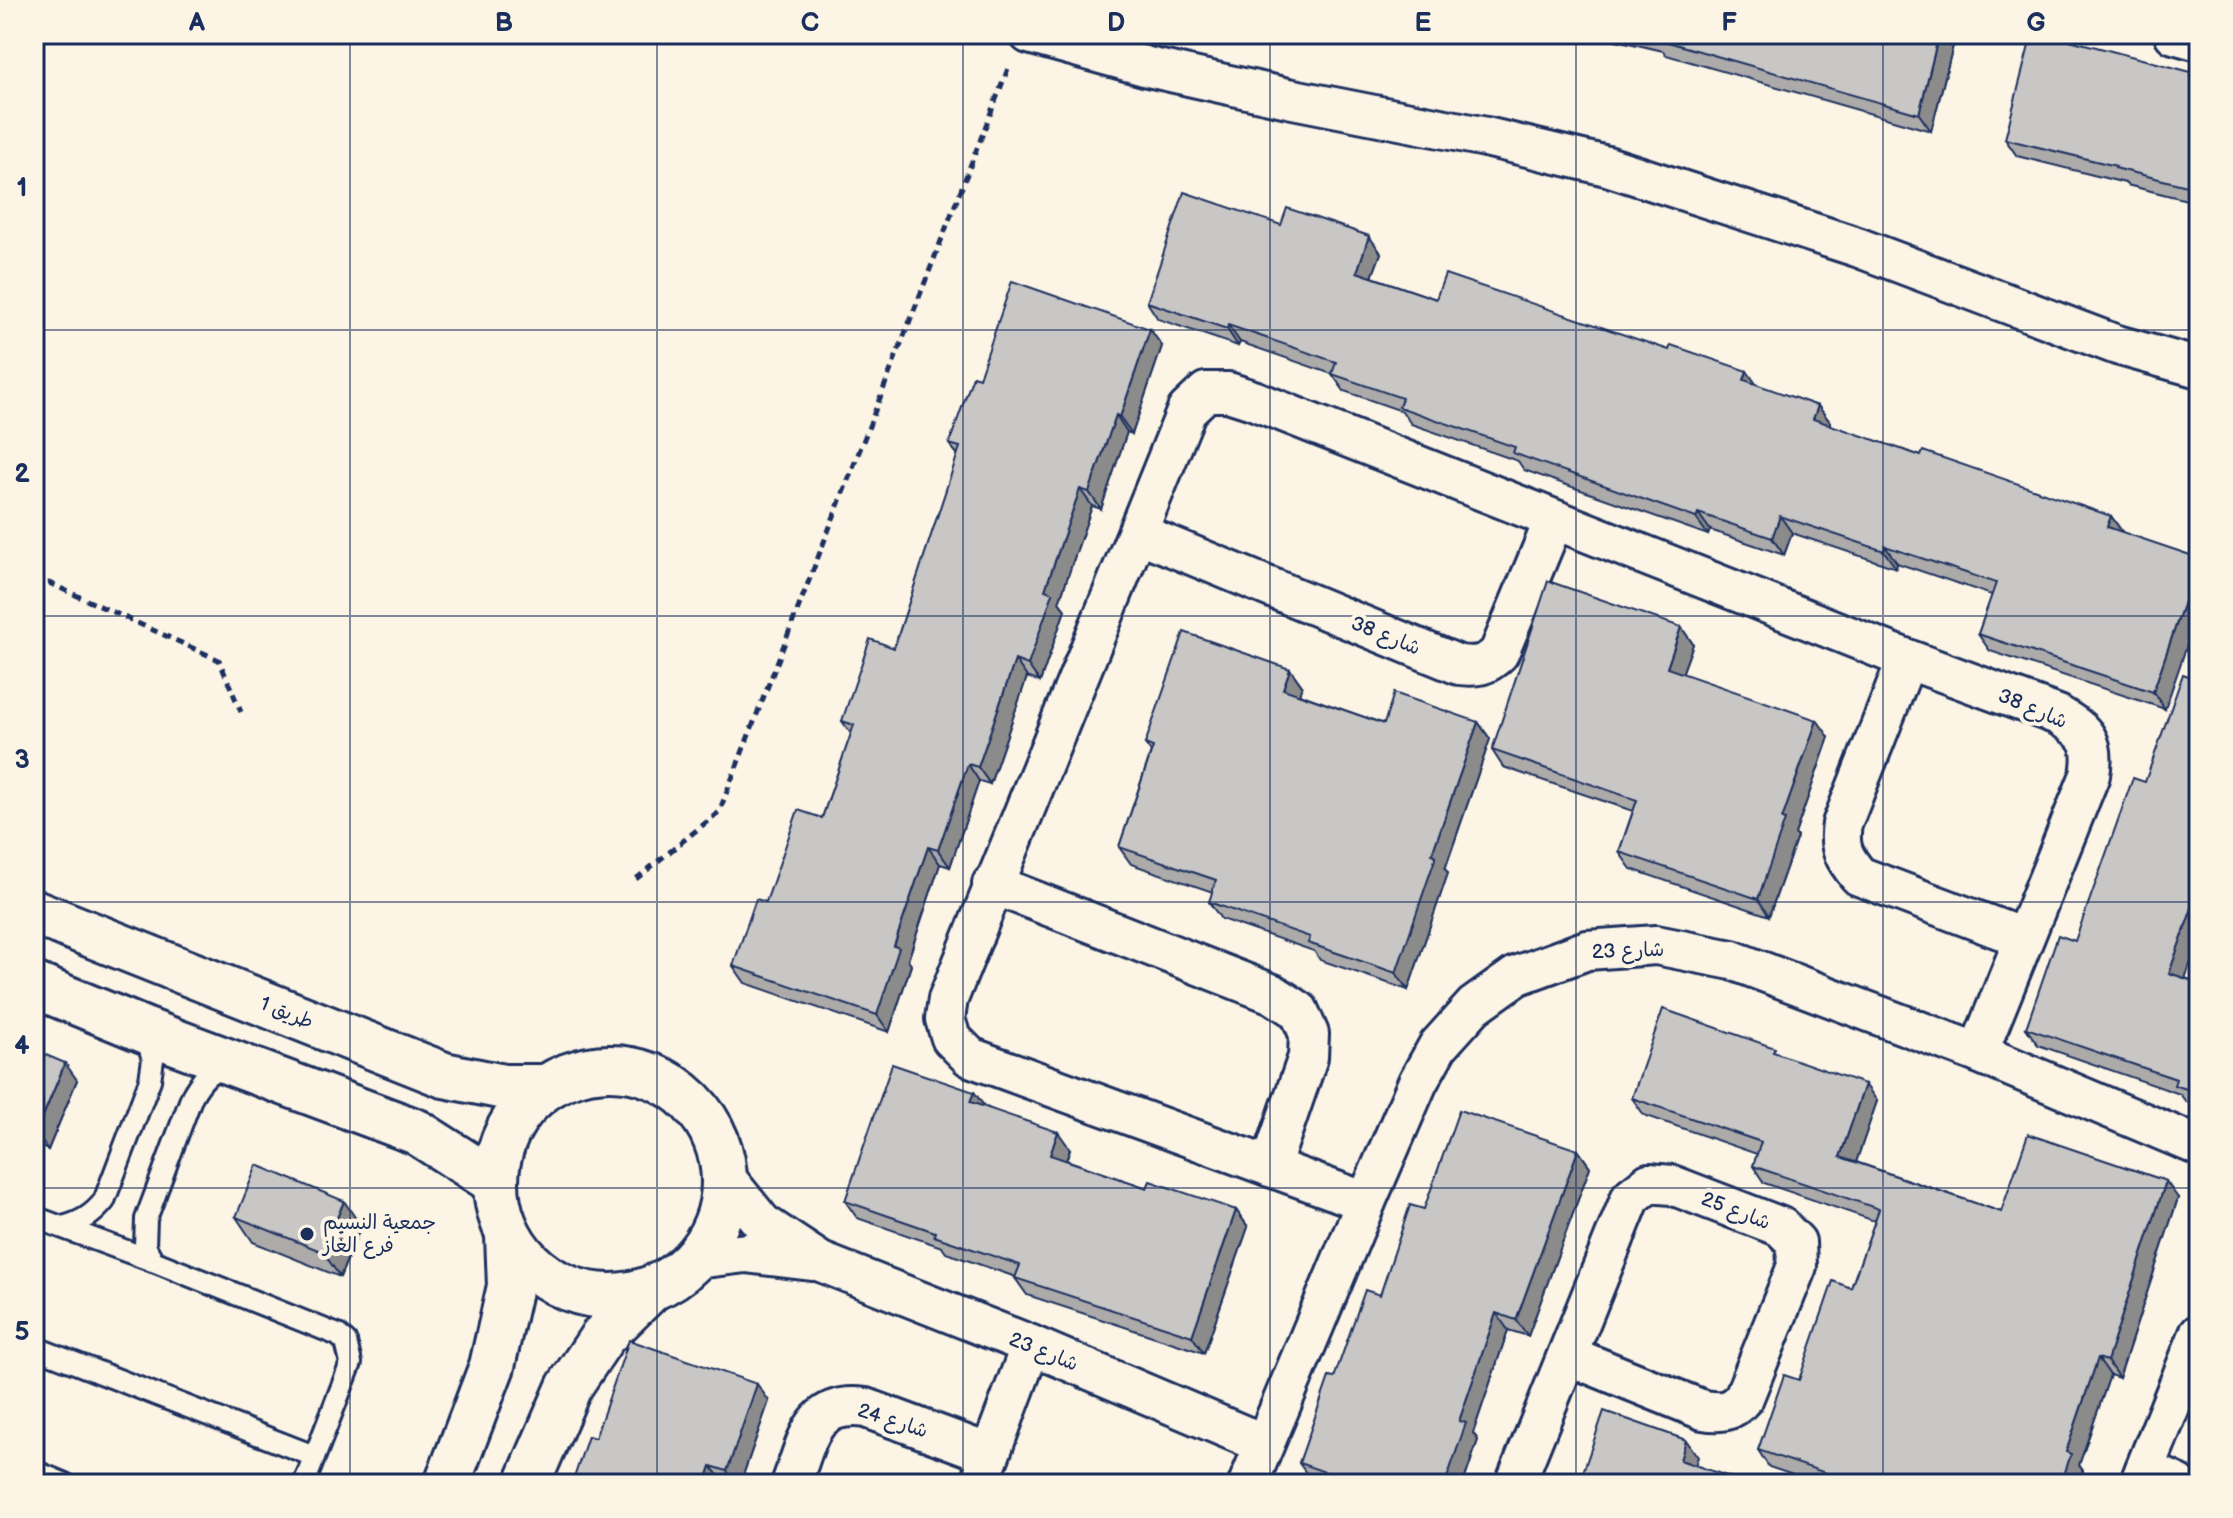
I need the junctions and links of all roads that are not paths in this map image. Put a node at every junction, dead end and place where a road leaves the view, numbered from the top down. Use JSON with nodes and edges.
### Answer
{"nodes":[{"id":1,"x":2174,"y":34,"type":"edge"},
{"id":2,"x":2199,"y":41,"type":"edge"},
{"id":3,"x":1019,"y":49,"type":"edge"},
{"id":4,"x":2199,"y":368,"type":"edge"},
{"id":5,"x":1554,"y":520,"type":"junction"},
{"id":6,"x":1138,"y":533,"type":"junction"},
{"id":7,"x":1907,"y":659,"type":"junction"},
{"id":8,"x":992,"y":884,"type":"junction"},
{"id":9,"x":34,"y":912,"type":"edge"},
{"id":10,"x":2023,"y":938,"type":"junction"},
{"id":11,"x":34,"y":985,"type":"edge"},
{"id":12,"x":144,"y":1030,"type":"junction"},
{"id":13,"x":1978,"y":1053,"type":"junction"},
{"id":14,"x":231,"y":1063,"type":"junction"},
{"id":15,"x":545,"y":1087,"type":"junction"},
{"id":16,"x":2199,"y":1146,"type":"edge"},
{"id":17,"x":1270,"y":1167,"type":"junction"},
{"id":18,"x":725,"y":1177,"type":"junction"},
{"id":19,"x":495,"y":1182,"type":"junction"},
{"id":20,"x":1366,"y":1202,"type":"junction"},
{"id":21,"x":34,"y":1217,"type":"edge"},
{"id":22,"x":63,"y":1227,"type":"junction"},
{"id":23,"x":508,"y":1236,"type":"junction"},
{"id":24,"x":696,"y":1259,"type":"junction"},
{"id":25,"x":153,"y":1261,"type":"junction"},
{"id":26,"x":821,"y":1262,"type":"junction"},
{"id":27,"x":651,"y":1289,"type":"junction"},
{"id":28,"x":2199,"y":1334,"type":"edge"},
{"id":29,"x":1031,"y":1345,"type":"junction"},
{"id":30,"x":34,"y":1347,"type":"edge"},
{"id":31,"x":1567,"y":1355,"type":"junction"},
{"id":32,"x":1264,"y":1444,"type":"junction"},
{"id":33,"x":314,"y":1456,"type":"junction"},
{"id":34,"x":985,"y":1469,"type":"edge"},
{"id":35,"x":34,"y":1471,"type":"edge"},
{"id":36,"x":2154,"y":1479,"type":"edge"},
{"id":37,"x":65,"y":1484,"type":"edge"},
{"id":38,"x":304,"y":1484,"type":"edge"},
{"id":39,"x":447,"y":1484,"type":"edge"},
{"id":40,"x":527,"y":1484,"type":"edge"},
{"id":41,"x":791,"y":1484,"type":"edge"},
{"id":42,"x":1248,"y":1484,"type":"edge"},
{"id":43,"x":1515,"y":1484,"type":"edge"}],
"edges":[{"from":1,"to":2,"type":"street"},
{"from":3,"to":4,"type":"street"},
{"from":5,"to":6,"type":"street","name":"شارع 38"},
{"from":5,"to":6,"type":"street","name":"شارع 38"},
{"from":5,"to":7,"type":"street","name":"شارع 38"},
{"from":6,"to":8,"type":"street","name":"شارع 38"},
{"from":7,"to":10,"type":"street"},
{"from":7,"to":10,"type":"street","name":"شارع 38"},
{"from":8,"to":17,"type":"street"},
{"from":8,"to":17,"type":"street","name":"شارع 38"},
{"from":9,"to":15,"type":"street","name":"طريق 1"},
{"from":10,"to":13,"type":"street","name":"شارع 38"},
{"from":11,"to":12,"type":"street"},
{"from":12,"to":14,"type":"street"},
{"from":12,"to":22,"type":"lane"},
{"from":13,"to":16,"type":"street","name":"شارع 23"},
{"from":13,"to":20,"type":"street","name":"شارع 23"},
{"from":14,"to":19,"type":"street"},
{"from":14,"to":25,"type":"lane"},
{"from":15,"to":18,"type":"street"},
{"from":15,"to":19,"type":"street"},
{"from":17,"to":20,"type":"street","name":"شارع 38"},
{"from":18,"to":24,"type":"street"},
{"from":18,"to":26,"type":"street","name":"شارع 23"},
{"from":19,"to":23,"type":"street"},
{"from":20,"to":32,"type":"street","name":"شارع 23"},
{"from":21,"to":22,"type":"lane"},
{"from":22,"to":25,"type":"lane"},
{"from":23,"to":27,"type":"street"},
{"from":23,"to":39,"type":"street"},
{"from":24,"to":26,"type":"street","name":"شارع 23"},
{"from":24,"to":27,"type":"street"},
{"from":25,"to":33,"type":"lane"},
{"from":26,"to":29,"type":"street","name":"شارع 23"},
{"from":27,"to":40,"type":"street"},
{"from":28,"to":36,"type":"street"},
{"from":29,"to":32,"type":"street","name":"شارع 23"},
{"from":29,"to":34,"type":"street","name":"شارع 24"},
{"from":30,"to":33,"type":"lane"},
{"from":31,"to":31,"type":"street","name":"شارع 25"},
{"from":31,"to":43,"type":"street","name":"شارع 25"},
{"from":32,"to":42,"type":"street","name":"شارع 23"},
{"from":33,"to":38,"type":"lane"},
{"from":34,"to":41,"type":"street","name":"شارع 24"},
{"from":35,"to":37,"type":"lane"}]}
